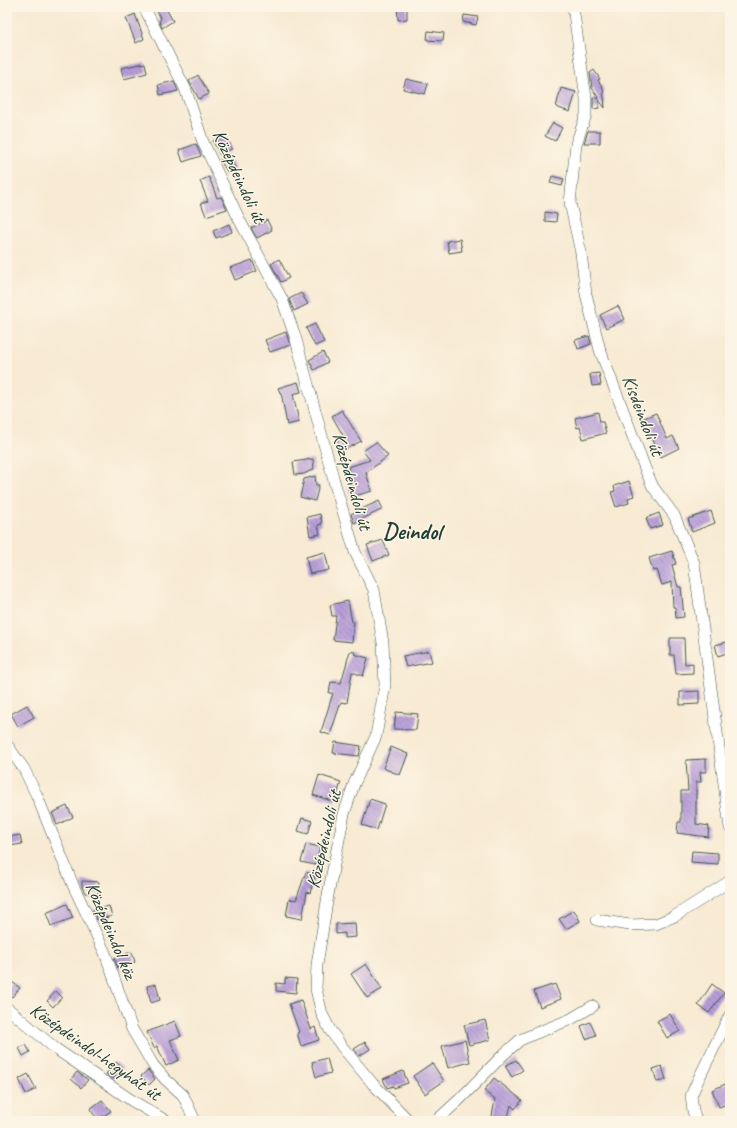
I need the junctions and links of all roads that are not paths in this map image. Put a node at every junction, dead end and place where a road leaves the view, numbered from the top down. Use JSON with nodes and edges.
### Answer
{"nodes":[{"id":1,"x":144,"y":7,"type":"edge"},
{"id":2,"x":573,"y":7,"type":"edge"},
{"id":3,"x":7,"y":745,"type":"edge"},
{"id":4,"x":730,"y":828,"type":"edge"},
{"id":5,"x":730,"y":881,"type":"edge"},
{"id":6,"x":597,"y":920,"type":"dead end"},
{"id":7,"x":593,"y":1006,"type":"dead end"},
{"id":8,"x":7,"y":1008,"type":"edge"},
{"id":9,"x":730,"y":1015,"type":"edge"},
{"id":10,"x":166,"y":1121,"type":"edge"},
{"id":11,"x":195,"y":1121,"type":"edge"},
{"id":12,"x":410,"y":1121,"type":"edge"},
{"id":13,"x":436,"y":1121,"type":"edge"},
{"id":14,"x":696,"y":1121,"type":"edge"}],
"edges":[{"from":1,"to":12,"type":"street","name":"Középdeindoli út"},
{"from":2,"to":4,"type":"street","name":"Kisdeindoli út"},
{"from":3,"to":11,"type":"street","name":"Középdeindol köz"},
{"from":5,"to":6,"type":"street"},
{"from":7,"to":13,"type":"street"},
{"from":8,"to":10,"type":"street","name":"Középdeindol-hegyhát út"},
{"from":9,"to":14,"type":"street"}]}
